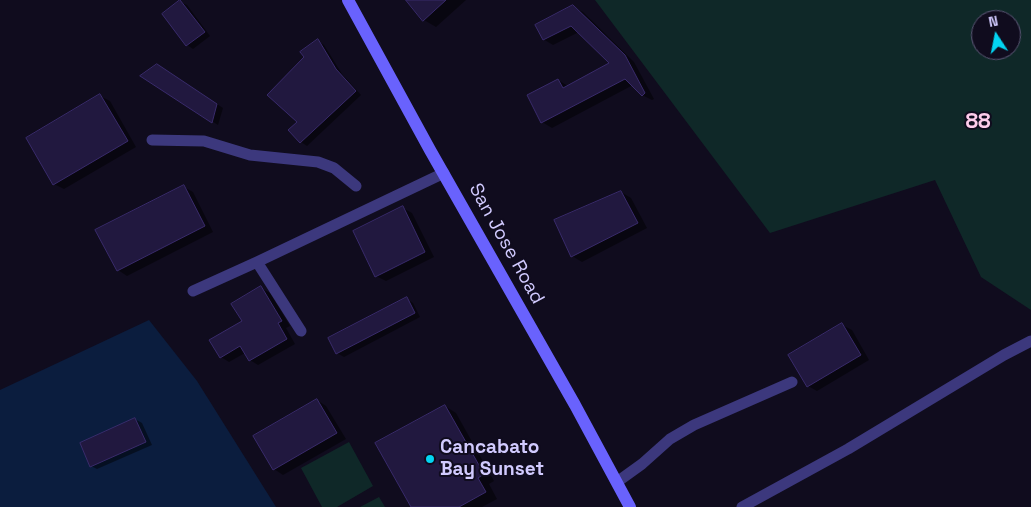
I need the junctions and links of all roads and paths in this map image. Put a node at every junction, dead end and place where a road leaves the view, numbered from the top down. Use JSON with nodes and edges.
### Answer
{"nodes":[{"id":1,"x":348,"y":0,"type":"edge"},
{"id":2,"x":152,"y":140,"type":"dead end"},
{"id":3,"x":444,"y":173,"type":"junction"},
{"id":4,"x":356,"y":186,"type":"dead end"},
{"id":5,"x":257,"y":262,"type":"junction"},
{"id":6,"x":193,"y":291,"type":"dead end"},
{"id":7,"x":301,"y":331,"type":"dead end"},
{"id":8,"x":1031,"y":341,"type":"edge"},
{"id":9,"x":792,"y":382,"type":"dead end"},
{"id":10,"x":617,"y":482,"type":"junction"},
{"id":11,"x":630,"y":507,"type":"edge"},
{"id":12,"x":742,"y":507,"type":"edge"}],
"edges":[{"from":1,"to":3,"type":"main road","name":"San Jose Road"},
{"from":2,"to":4,"type":"lane"},
{"from":3,"to":5,"type":"lane"},
{"from":3,"to":10,"type":"main road","name":"San Jose Road"},
{"from":5,"to":6,"type":"lane"},
{"from":5,"to":7,"type":"lane"},
{"from":8,"to":12,"type":"lane"},
{"from":9,"to":10,"type":"lane"},
{"from":10,"to":11,"type":"main road","name":"San Jose Road"}]}
